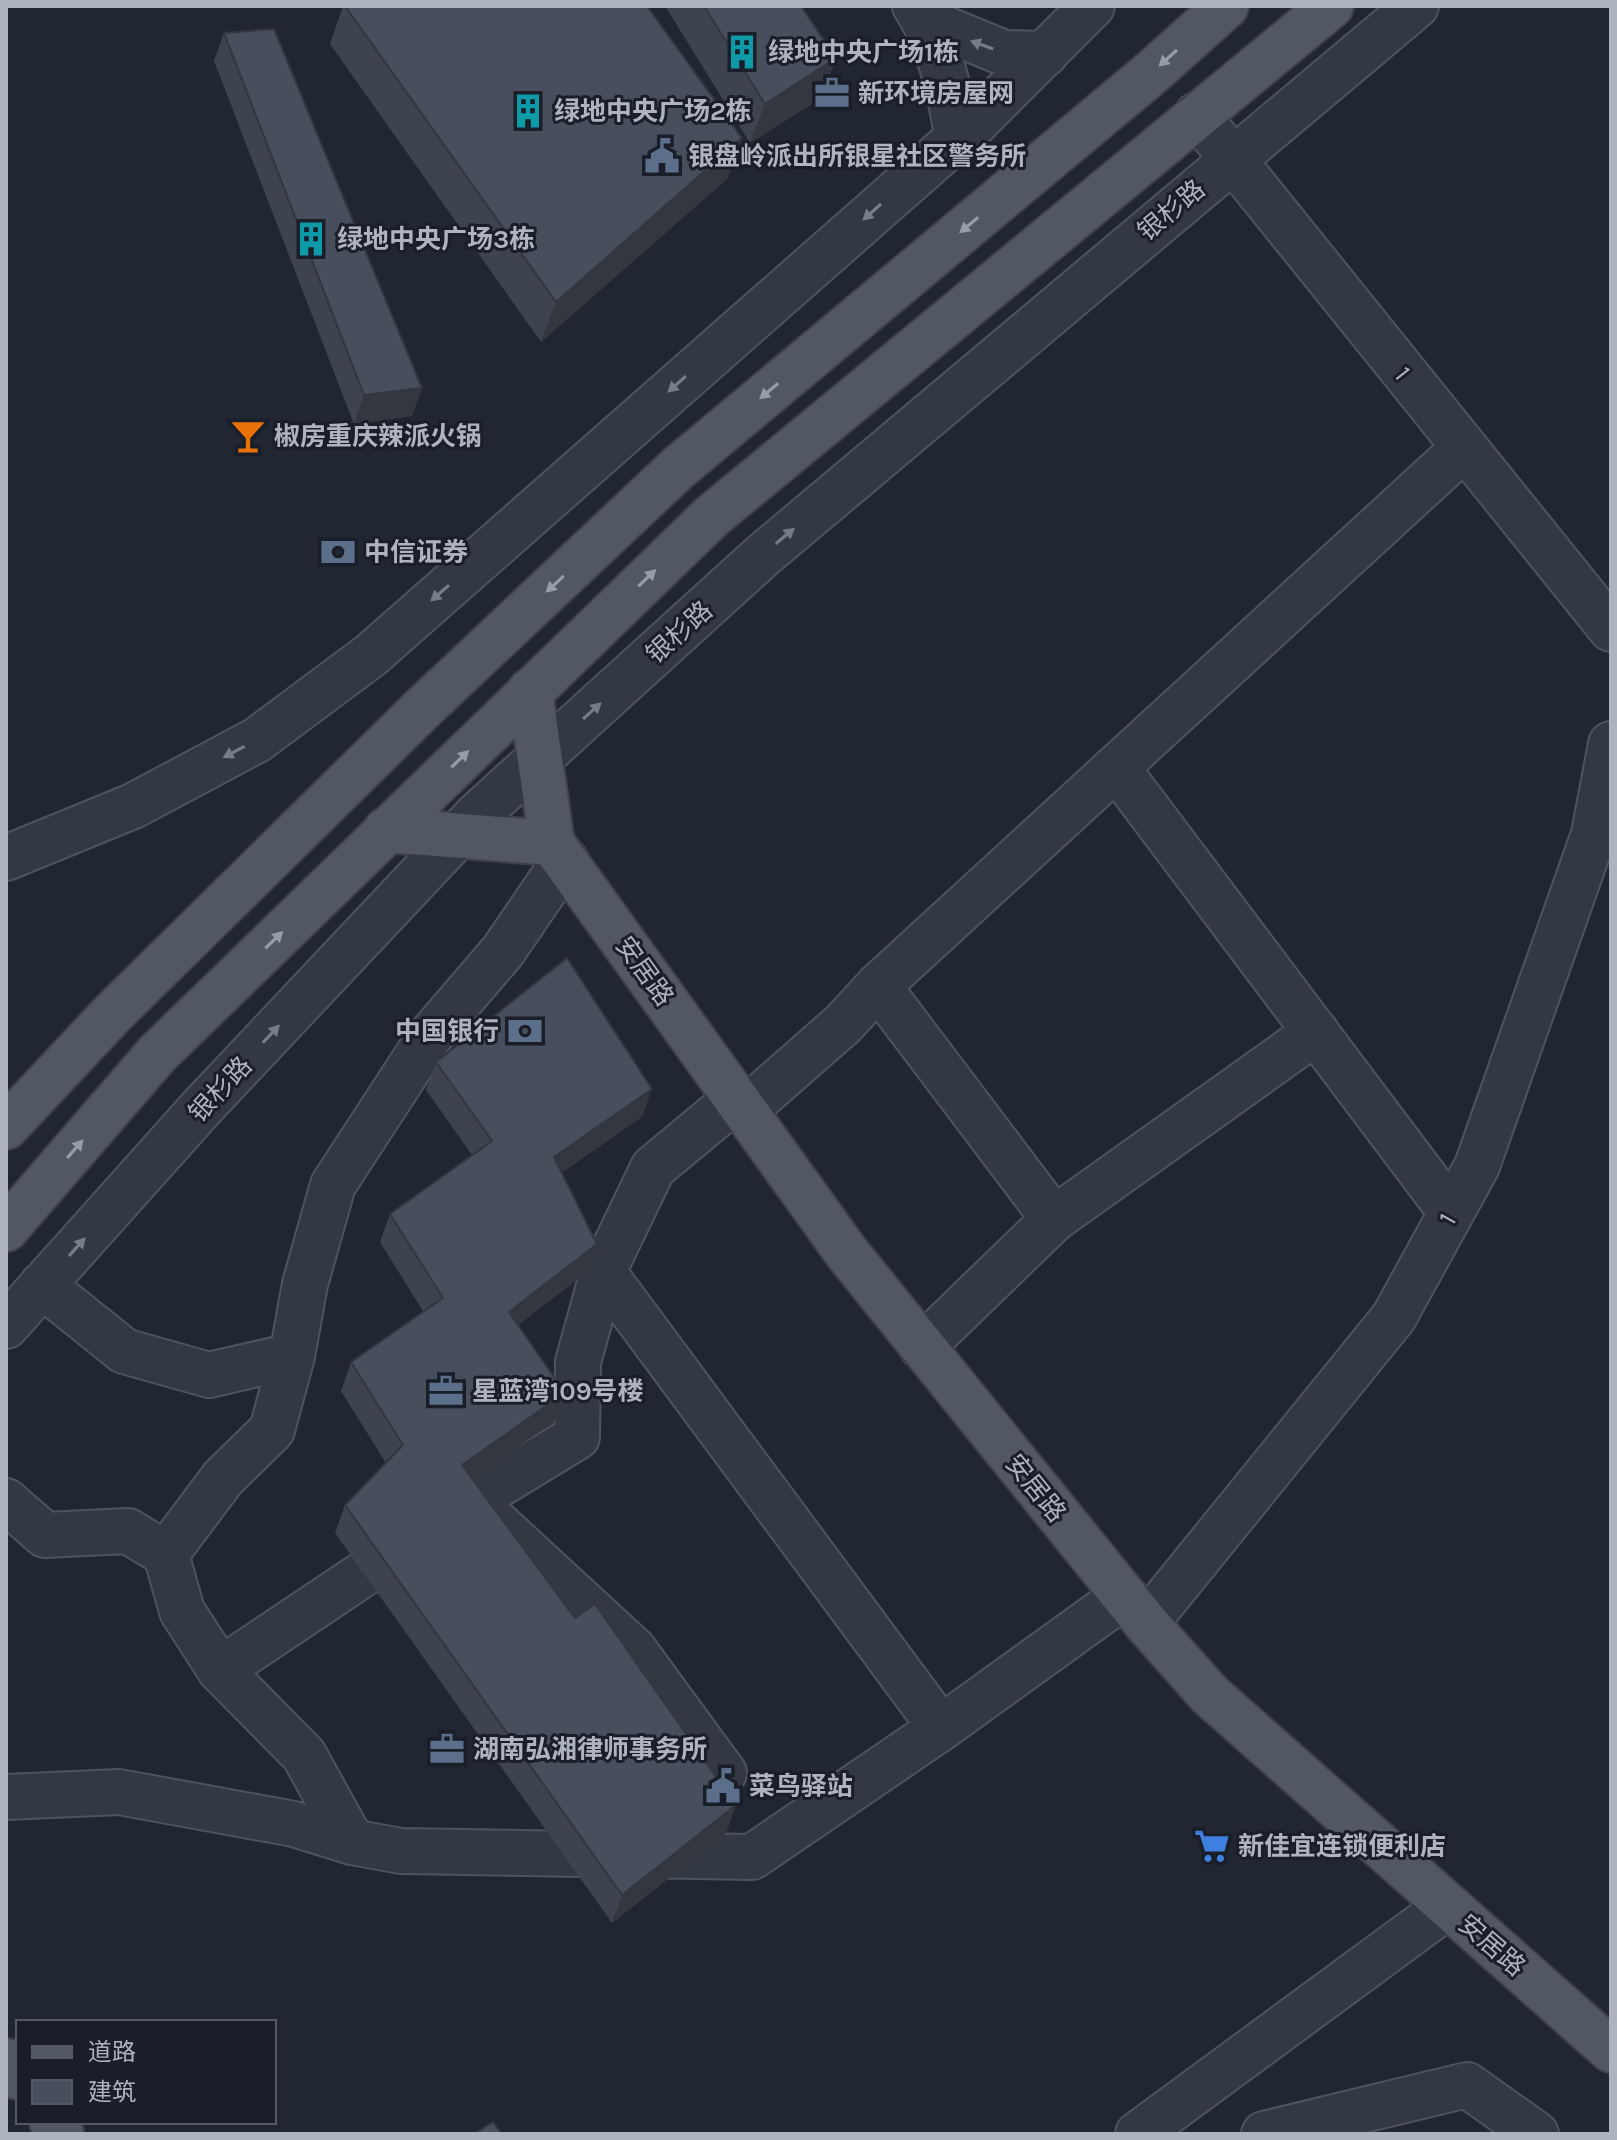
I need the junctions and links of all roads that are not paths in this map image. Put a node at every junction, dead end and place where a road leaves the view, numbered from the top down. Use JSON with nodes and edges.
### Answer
{"nodes":[{"id":1,"x":1092,"y":6,"type":"edge"},
{"id":2,"x":1226,"y":6,"type":"edge"},
{"id":3,"x":1331,"y":6,"type":"edge"},
{"id":4,"x":1416,"y":6,"type":"edge"},
{"id":5,"x":919,"y":13,"type":"edge"},
{"id":6,"x":1045,"y":54,"type":"junction"},
{"id":7,"x":1197,"y":115,"type":"junction"},
{"id":8,"x":957,"y":137,"type":"junction"},
{"id":9,"x":1234,"y":156,"type":"junction"},
{"id":10,"x":1463,"y":449,"type":"junction"},
{"id":11,"x":1611,"y":629,"type":"edge"},
{"id":12,"x":530,"y":691,"type":"junction"},
{"id":13,"x":1611,"y":744,"type":"edge"},
{"id":14,"x":541,"y":758,"type":"junction"},
{"id":15,"x":1116,"y":767,"type":"junction"},
{"id":16,"x":386,"y":830,"type":"junction"},
{"id":17,"x":460,"y":834,"type":"junction"},
{"id":18,"x":559,"y":851,"type":"junction"},
{"id":19,"x":6,"y":858,"type":"edge"},
{"id":20,"x":1596,"y":881,"type":"edge"},
{"id":21,"x":878,"y":986,"type":"junction"},
{"id":22,"x":1316,"y":1032,"type":"junction"},
{"id":23,"x":740,"y":1105,"type":"junction"},
{"id":24,"x":6,"y":1127,"type":"edge"},
{"id":25,"x":1451,"y":1212,"type":"junction"},
{"id":26,"x":1054,"y":1219,"type":"junction"},
{"id":27,"x":6,"y":1229,"type":"edge"},
{"id":28,"x":603,"y":1272,"type":"junction"},
{"id":29,"x":42,"y":1285,"type":"junction"},
{"id":30,"x":6,"y":1326,"type":"edge"},
{"id":31,"x":922,"y":1347,"type":"junction"},
{"id":32,"x":292,"y":1356,"type":"junction"},
{"id":33,"x":6,"y":1501,"type":"edge"},
{"id":34,"x":472,"y":1501,"type":"junction"},
{"id":35,"x":166,"y":1554,"type":"junction"},
{"id":36,"x":1135,"y":1610,"type":"junction"},
{"id":37,"x":220,"y":1670,"type":"junction"},
{"id":38,"x":941,"y":1728,"type":"junction"},
{"id":39,"x":724,"y":1773,"type":"dead end"},
{"id":40,"x":6,"y":1797,"type":"edge"},
{"id":41,"x":352,"y":1842,"type":"junction"},
{"id":42,"x":1448,"y":1906,"type":"junction"},
{"id":43,"x":1611,"y":2050,"type":"edge"},
{"id":44,"x":1138,"y":2134,"type":"edge"},
{"id":45,"x":1264,"y":2134,"type":"edge"},
{"id":46,"x":1536,"y":2134,"type":"edge"}],
"edges":[{"from":1,"to":6,"type":"street"},
{"from":2,"to":24,"type":"main road","one_way":true},
{"from":3,"to":7,"type":"main road"},
{"from":4,"to":9,"type":"street","name":"银杉路"},
{"from":6,"to":5,"type":"street","one_way":true},
{"from":5,"to":8,"type":"street"},
{"from":6,"to":8,"type":"street"},
{"from":7,"to":9,"type":"street","name":"1"},
{"from":12,"to":7,"type":"main road","one_way":true},
{"from":8,"to":19,"type":"street","one_way":true},
{"from":9,"to":10,"type":"street","name":"1"},
{"from":14,"to":9,"type":"street","name":"银杉路","one_way":true},
{"from":10,"to":11,"type":"street","name":"1"},
{"from":10,"to":15,"type":"street"},
{"from":12,"to":14,"type":"main road"},
{"from":16,"to":12,"type":"main road","one_way":true},
{"from":13,"to":20,"type":"street","name":"1"},
{"from":14,"to":17,"type":"street","name":"银杉路"},
{"from":14,"to":18,"type":"main road"},
{"from":15,"to":21,"type":"street"},
{"from":15,"to":22,"type":"street"},
{"from":16,"to":17,"type":"main road"},
{"from":27,"to":16,"type":"main road","one_way":true},
{"from":17,"to":18,"type":"main road"},
{"from":29,"to":17,"type":"street","name":"银杉路","one_way":true},
{"from":18,"to":23,"type":"main road","name":"安居路"},
{"from":18,"to":32,"type":"street"},
{"from":20,"to":25,"type":"street","name":"1"},
{"from":21,"to":23,"type":"street"},
{"from":21,"to":26,"type":"street"},
{"from":22,"to":25,"type":"street"},
{"from":22,"to":26,"type":"street"},
{"from":23,"to":28,"type":"street"},
{"from":23,"to":31,"type":"main road","name":"安居路"},
{"from":25,"to":36,"type":"street","name":"1"},
{"from":26,"to":31,"type":"street"},
{"from":28,"to":34,"type":"street"},
{"from":28,"to":38,"type":"street"},
{"from":29,"to":30,"type":"street","name":"银杉路"},
{"from":29,"to":32,"type":"street"},
{"from":31,"to":36,"type":"main road","name":"安居路"},
{"from":32,"to":35,"type":"street"},
{"from":33,"to":35,"type":"street"},
{"from":34,"to":37,"type":"street"},
{"from":34,"to":39,"type":"street"},
{"from":35,"to":37,"type":"street"},
{"from":36,"to":38,"type":"street","name":"1"},
{"from":36,"to":42,"type":"main road","name":"安居路"},
{"from":37,"to":41,"type":"street"},
{"from":38,"to":41,"type":"street","name":"1"},
{"from":40,"to":41,"type":"street","name":"1"},
{"from":42,"to":43,"type":"main road","name":"安居路"},
{"from":42,"to":44,"type":"street"},
{"from":45,"to":46,"type":"street"}]}
